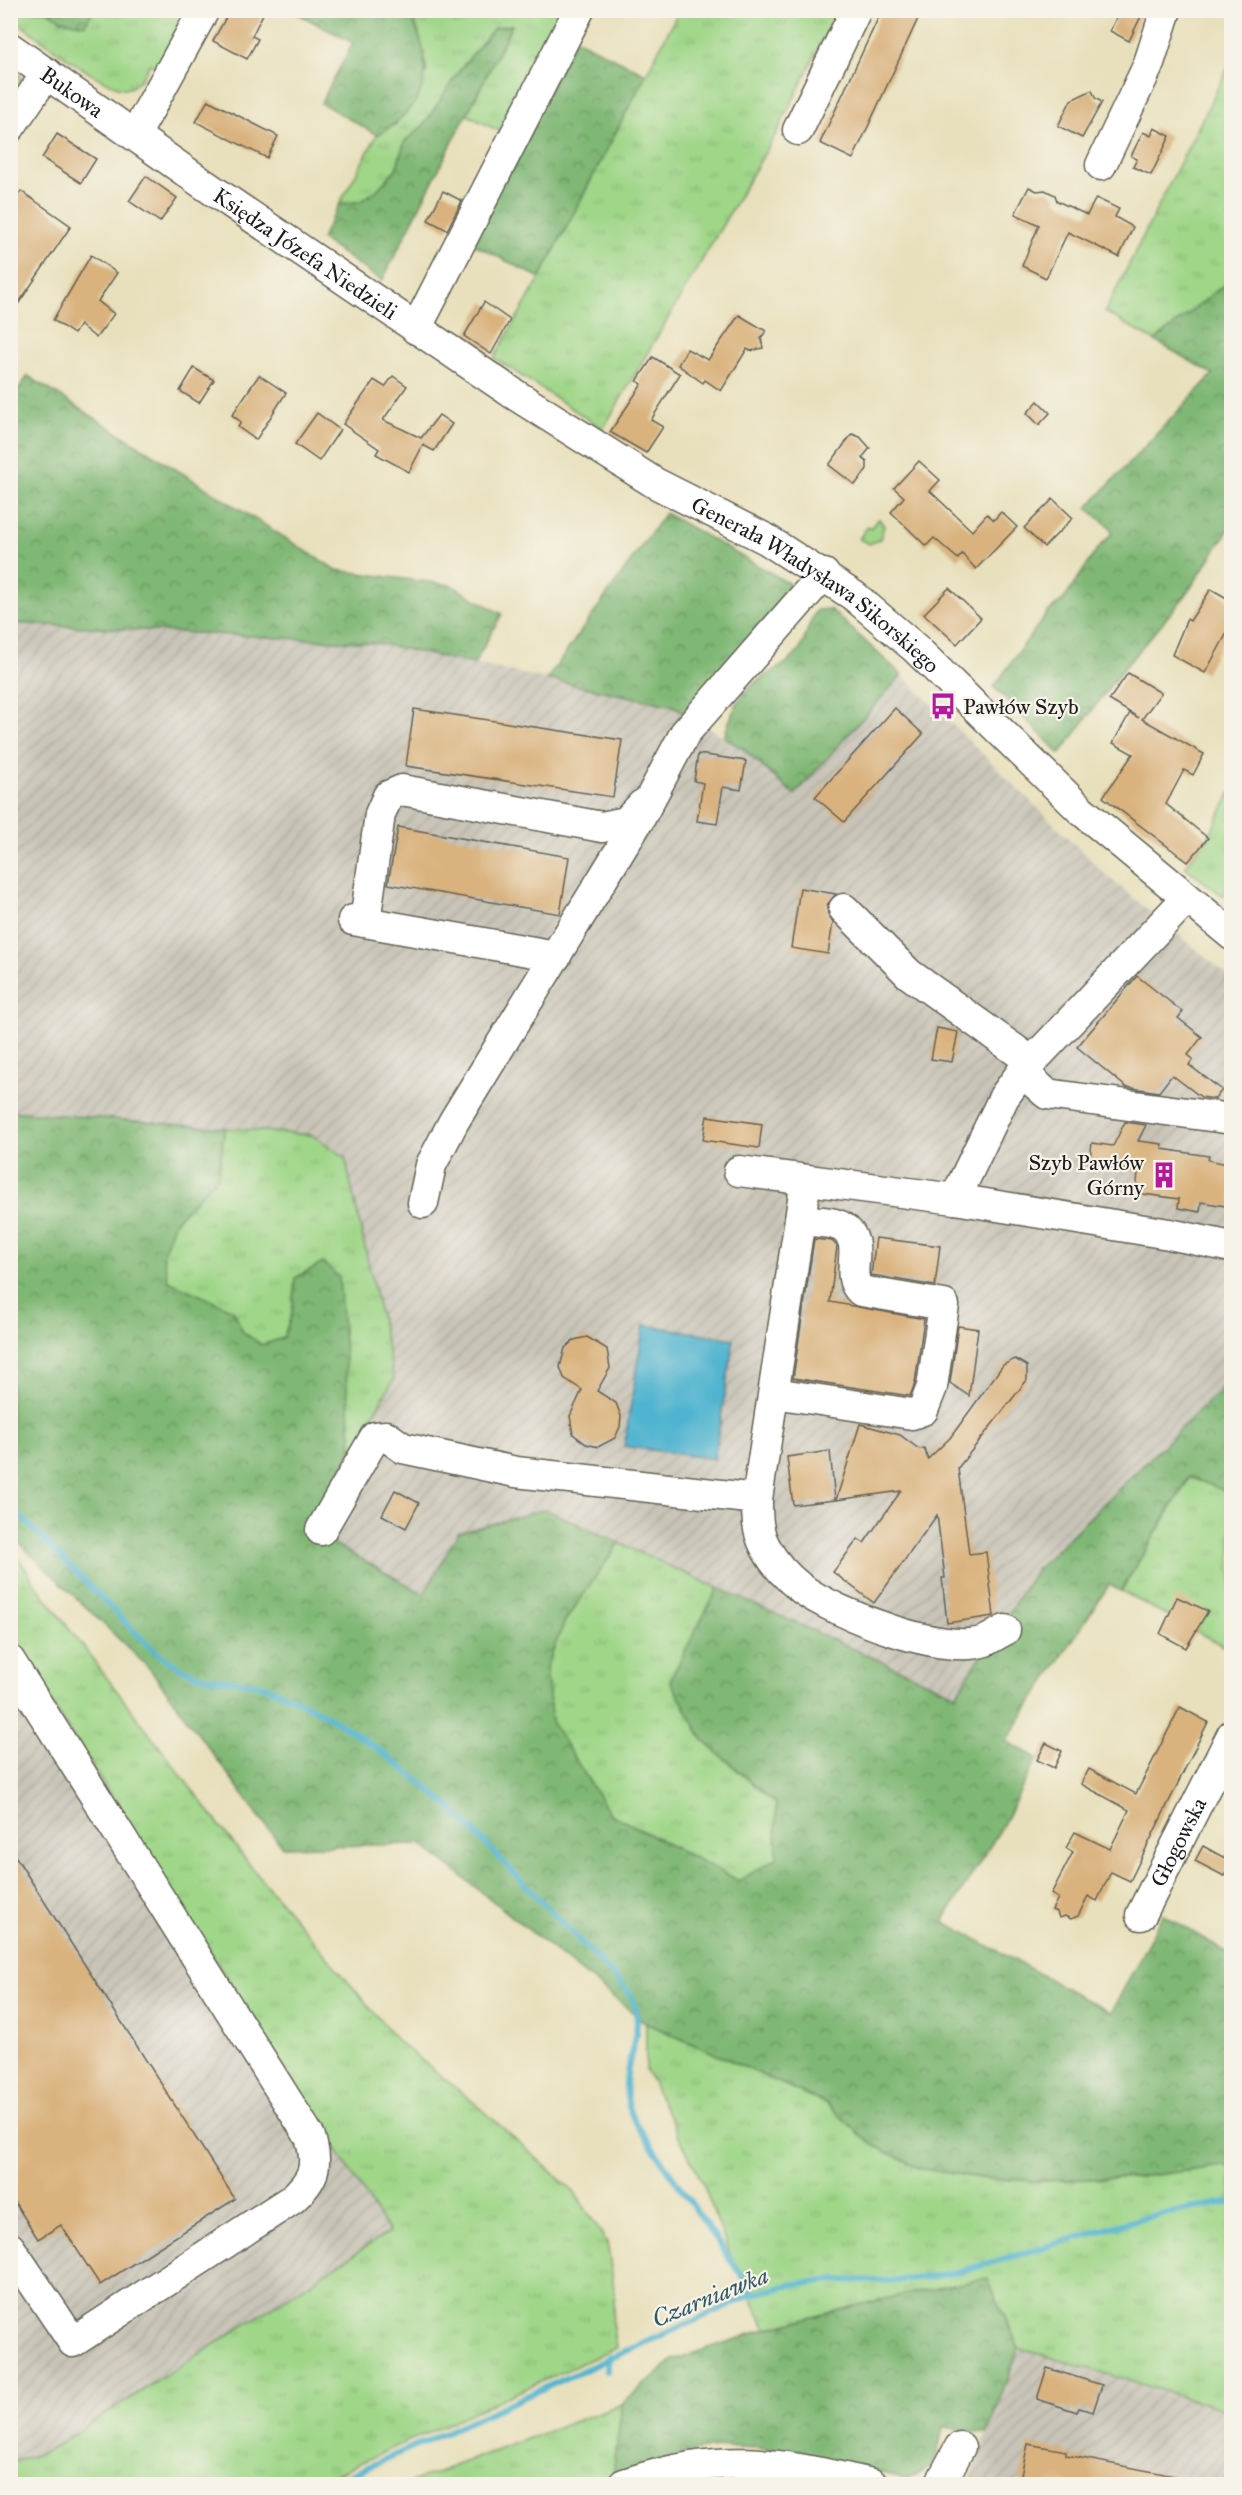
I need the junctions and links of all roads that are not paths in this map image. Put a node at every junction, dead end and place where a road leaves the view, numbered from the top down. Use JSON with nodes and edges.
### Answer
{"nodes":[{"id":1,"x":204,"y":10,"type":"edge"},
{"id":2,"x":579,"y":10,"type":"edge"},
{"id":3,"x":856,"y":10,"type":"edge"},
{"id":4,"x":1166,"y":10,"type":"edge"},
{"id":5,"x":10,"y":48,"type":"edge"},
{"id":6,"x":47,"y":73,"type":"junction"},
{"id":7,"x":10,"y":127,"type":"edge"},
{"id":8,"x":798,"y":130,"type":"dead end"},
{"id":9,"x":135,"y":135,"type":"junction"},
{"id":10,"x":1101,"y":165,"type":"dead end"},
{"id":11,"x":416,"y":328,"type":"junction"},
{"id":12,"x":597,"y":447,"type":"joint"},
{"id":13,"x":824,"y":574,"type":"junction"},
{"id":14,"x":651,"y":795,"type":"junction"},
{"id":15,"x":1187,"y":898,"type":"junction"},
{"id":16,"x":844,"y":909,"type":"dead end"},
{"id":17,"x":1232,"y":935,"type":"edge"},
{"id":18,"x":556,"y":956,"type":"junction"},
{"id":19,"x":1027,"y":1067,"type":"junction"},
{"id":20,"x":1232,"y":1119,"type":"edge"},
{"id":21,"x":739,"y":1171,"type":"dead end"},
{"id":22,"x":806,"y":1180,"type":"junction"},
{"id":23,"x":955,"y":1199,"type":"junction"},
{"id":24,"x":423,"y":1203,"type":"dead end"},
{"id":25,"x":800,"y":1220,"type":"junction"},
{"id":26,"x":1232,"y":1247,"type":"edge"},
{"id":27,"x":774,"y":1393,"type":"junction"},
{"id":28,"x":757,"y":1499,"type":"junction"},
{"id":29,"x":321,"y":1530,"type":"dead end"},
{"id":30,"x":1005,"y":1630,"type":"dead end"},
{"id":31,"x":10,"y":1661,"type":"edge"},
{"id":32,"x":1232,"y":1735,"type":"edge"},
{"id":33,"x":1141,"y":1915,"type":"dead end"},
{"id":34,"x":10,"y":2248,"type":"edge"},
{"id":35,"x":960,"y":2447,"type":"dead end"},
{"id":36,"x":624,"y":2484,"type":"edge"},
{"id":37,"x":872,"y":2484,"type":"edge"},
{"id":38,"x":940,"y":2484,"type":"edge"}],
"edges":[{"from":1,"to":9,"type":"street"},
{"from":2,"to":11,"type":"street"},
{"from":3,"to":8,"type":"street"},
{"from":4,"to":10,"type":"street"},
{"from":5,"to":6,"type":"street","name":"Bukowa"},
{"from":6,"to":7,"type":"street"},
{"from":6,"to":9,"type":"street","name":"Bukowa"},
{"from":9,"to":11,"type":"street","name":"Księdza Józefa Niedzieli"},
{"from":11,"to":12,"type":"street","name":"Księdza Józefa Niedzieli"},
{"from":12,"to":13,"type":"street","name":"Generała Władysława Sikorskiego"},
{"from":13,"to":14,"type":"street"},
{"from":13,"to":15,"type":"street","name":"Generała Władysława Sikorskiego"},
{"from":14,"to":18,"type":"street"},
{"from":14,"to":18,"type":"street"},
{"from":15,"to":17,"type":"street","name":"Generała Władysława Sikorskiego"},
{"from":15,"to":19,"type":"street"},
{"from":16,"to":19,"type":"street"},
{"from":18,"to":24,"type":"street"},
{"from":19,"to":20,"type":"street"},
{"from":19,"to":23,"type":"street"},
{"from":21,"to":22,"type":"street"},
{"from":22,"to":23,"type":"street"},
{"from":22,"to":25,"type":"street"},
{"from":23,"to":26,"type":"street"},
{"from":25,"to":27,"type":"street"},
{"from":25,"to":27,"type":"street"},
{"from":27,"to":28,"type":"street"},
{"from":28,"to":29,"type":"street"},
{"from":28,"to":30,"type":"street"},
{"from":31,"to":34,"type":"street"},
{"from":32,"to":33,"type":"street","name":"Głogowska"},
{"from":35,"to":38,"type":"street"},
{"from":36,"to":37,"type":"street"}]}
